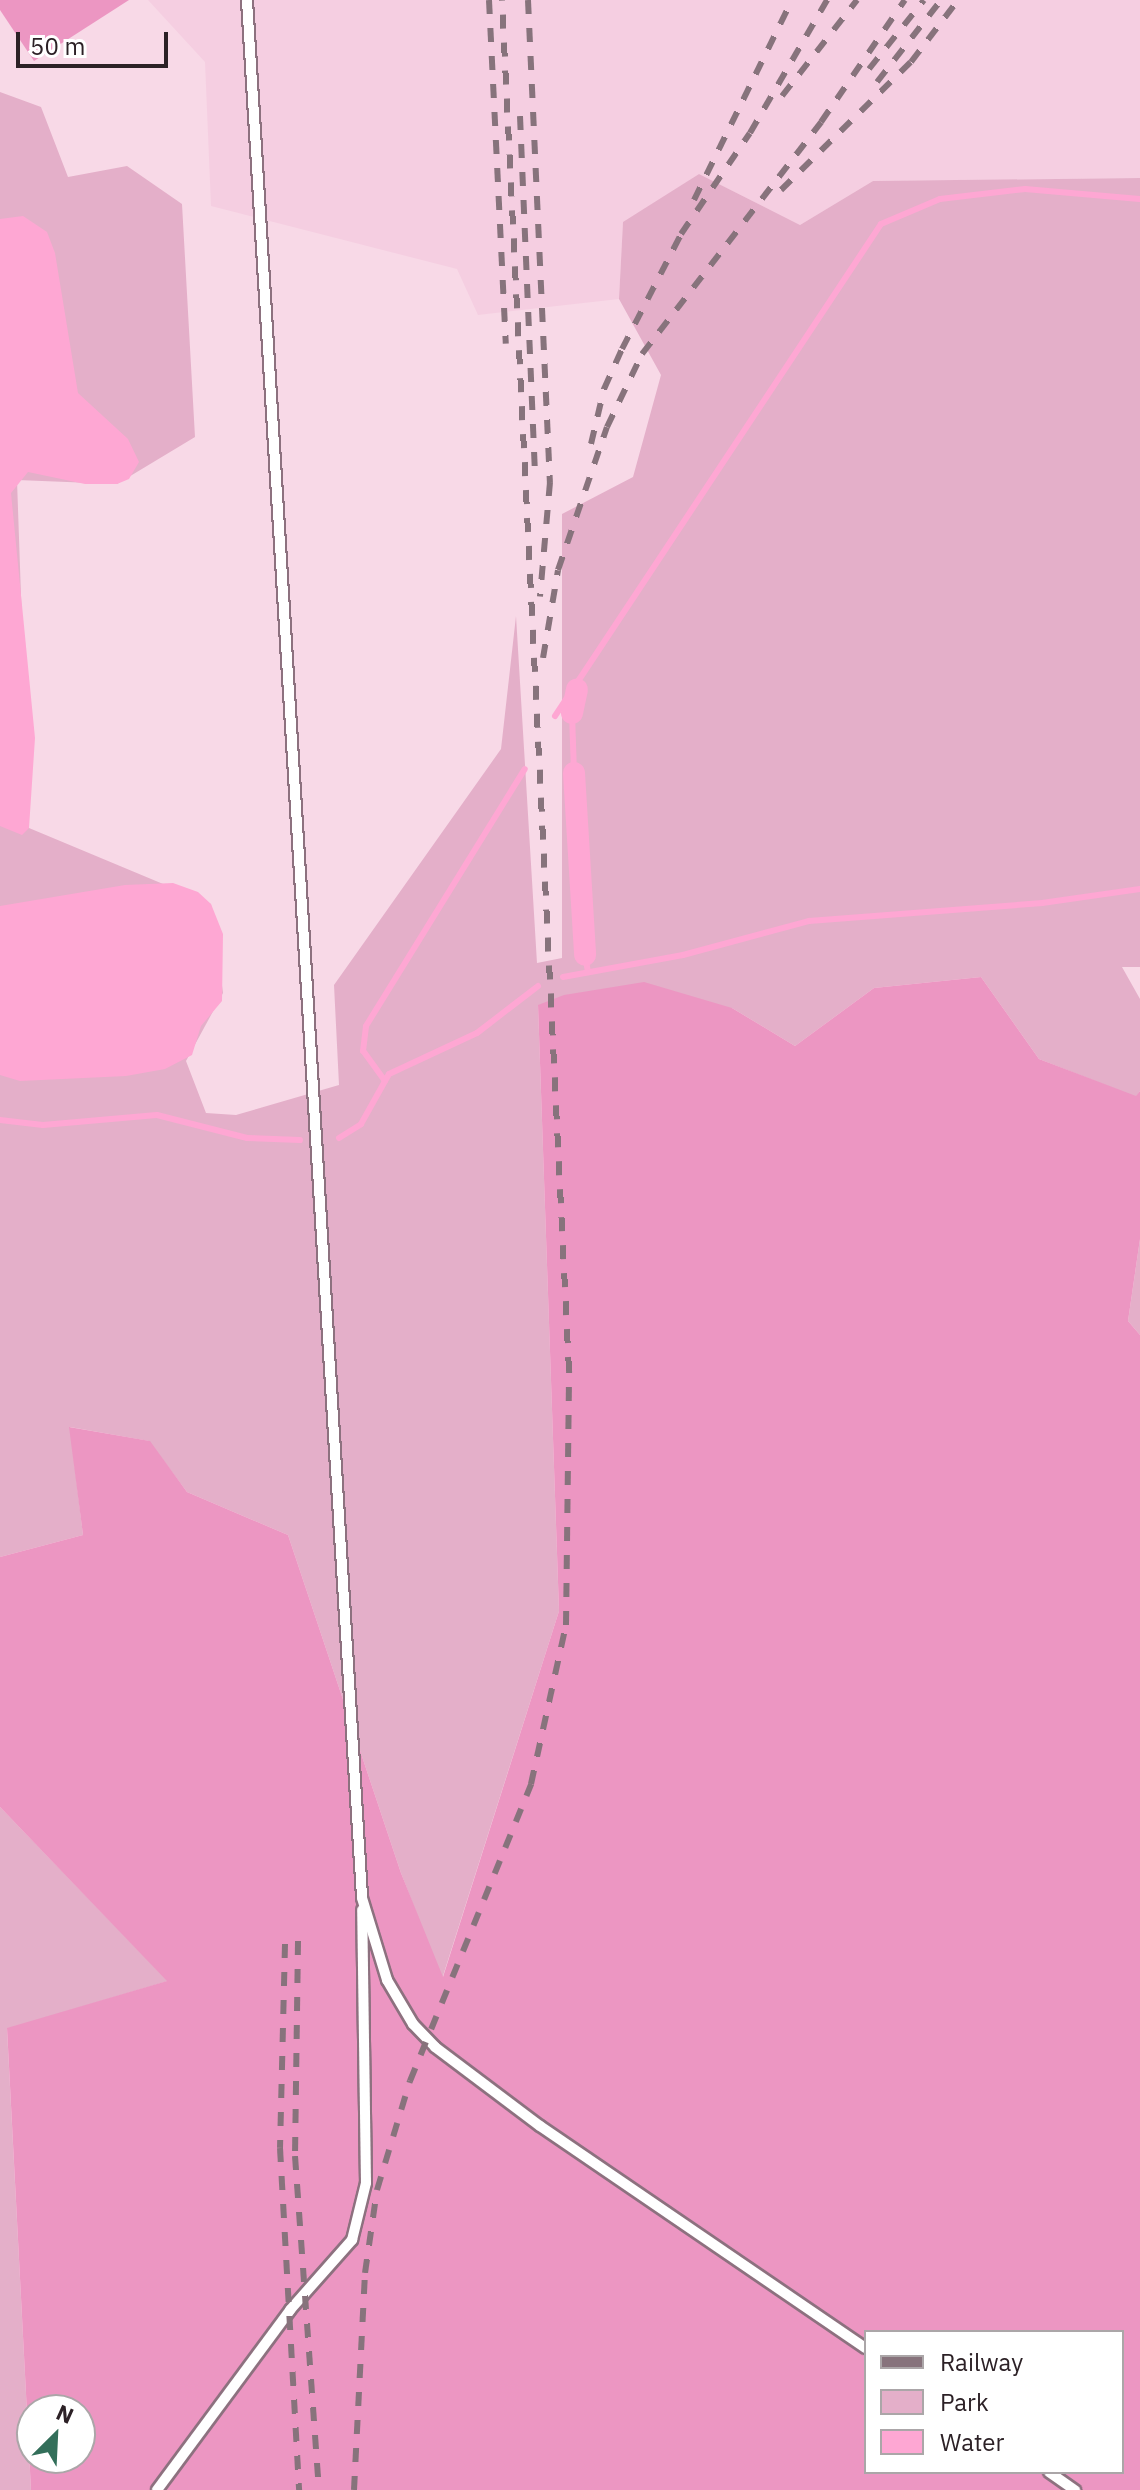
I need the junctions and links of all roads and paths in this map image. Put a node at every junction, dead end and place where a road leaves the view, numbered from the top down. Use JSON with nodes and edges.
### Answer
{"nodes":[{"id":1,"x":247,"y":0,"type":"edge"},
{"id":2,"x":362,"y":1898,"type":"junction"},
{"id":3,"x":864,"y":2347,"type":"edge"},
{"id":4,"x":1052,"y":2474,"type":"edge"},
{"id":5,"x":157,"y":2490,"type":"edge"},
{"id":6,"x":1075,"y":2490,"type":"edge"}],
"edges":[{"from":1,"to":2,"type":"lane"},
{"from":2,"to":3,"type":"lane"},
{"from":2,"to":5,"type":"lane"},
{"from":4,"to":6,"type":"lane"}]}
